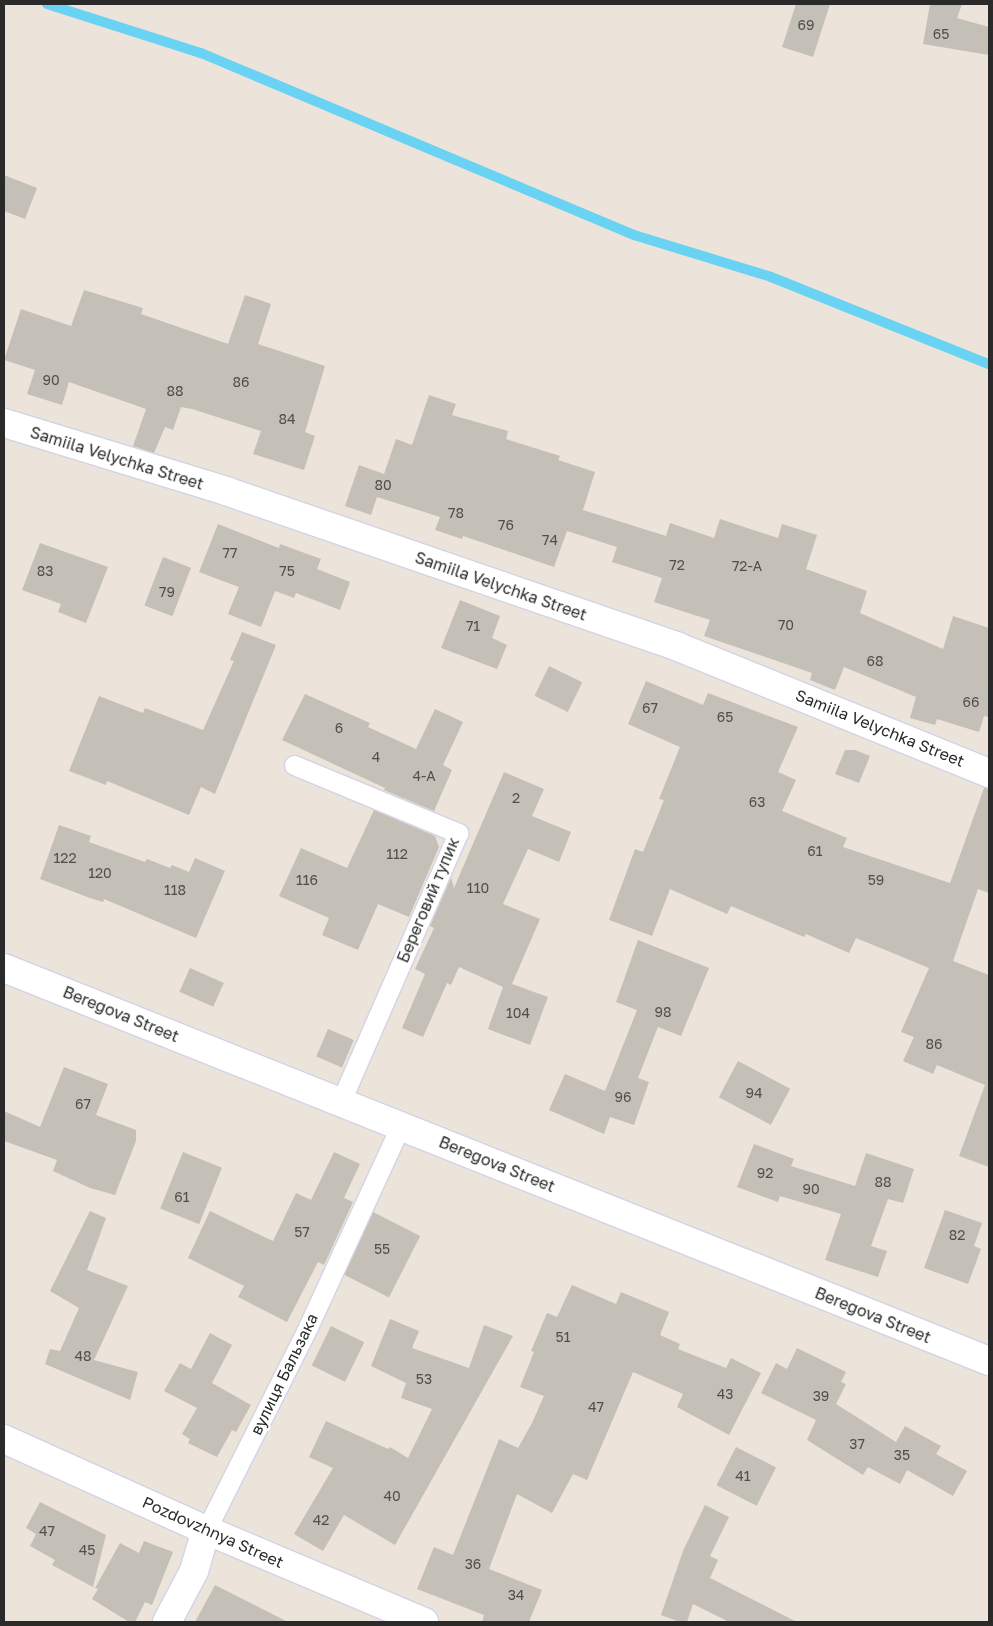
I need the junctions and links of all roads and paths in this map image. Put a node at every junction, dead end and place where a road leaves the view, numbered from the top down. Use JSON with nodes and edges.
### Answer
{"nodes":[{"id":1,"x":4,"y":423,"type":"edge"},
{"id":2,"x":294,"y":765,"type":"dead end"},
{"id":3,"x":989,"y":773,"type":"edge"},
{"id":4,"x":4,"y":968,"type":"edge"},
{"id":5,"x":341,"y":1101,"type":"junction"},
{"id":6,"x":401,"y":1126,"type":"junction"},
{"id":7,"x":989,"y":1361,"type":"edge"},
{"id":8,"x":4,"y":1439,"type":"edge"},
{"id":9,"x":206,"y":1530,"type":"junction"},
{"id":10,"x":167,"y":1622,"type":"edge"},
{"id":11,"x":424,"y":1622,"type":"edge"}],
"edges":[{"from":1,"to":3,"type":"street","name":"Samiila Velychka Street"},
{"from":2,"to":5,"type":"lane","name":"Береговий тупик"},
{"from":4,"to":5,"type":"street","name":"Beregova Street"},
{"from":5,"to":6,"type":"street","name":"Beregova Street"},
{"from":6,"to":7,"type":"street","name":"Beregova Street"},
{"from":6,"to":9,"type":"lane","name":"вулиця Бальзака"},
{"from":8,"to":9,"type":"street","name":"Pozdovzhnya Street"},
{"from":9,"to":10,"type":"street","name":"вулиця Бальзака"},
{"from":9,"to":11,"type":"street","name":"Pozdovzhnya Street"}]}
